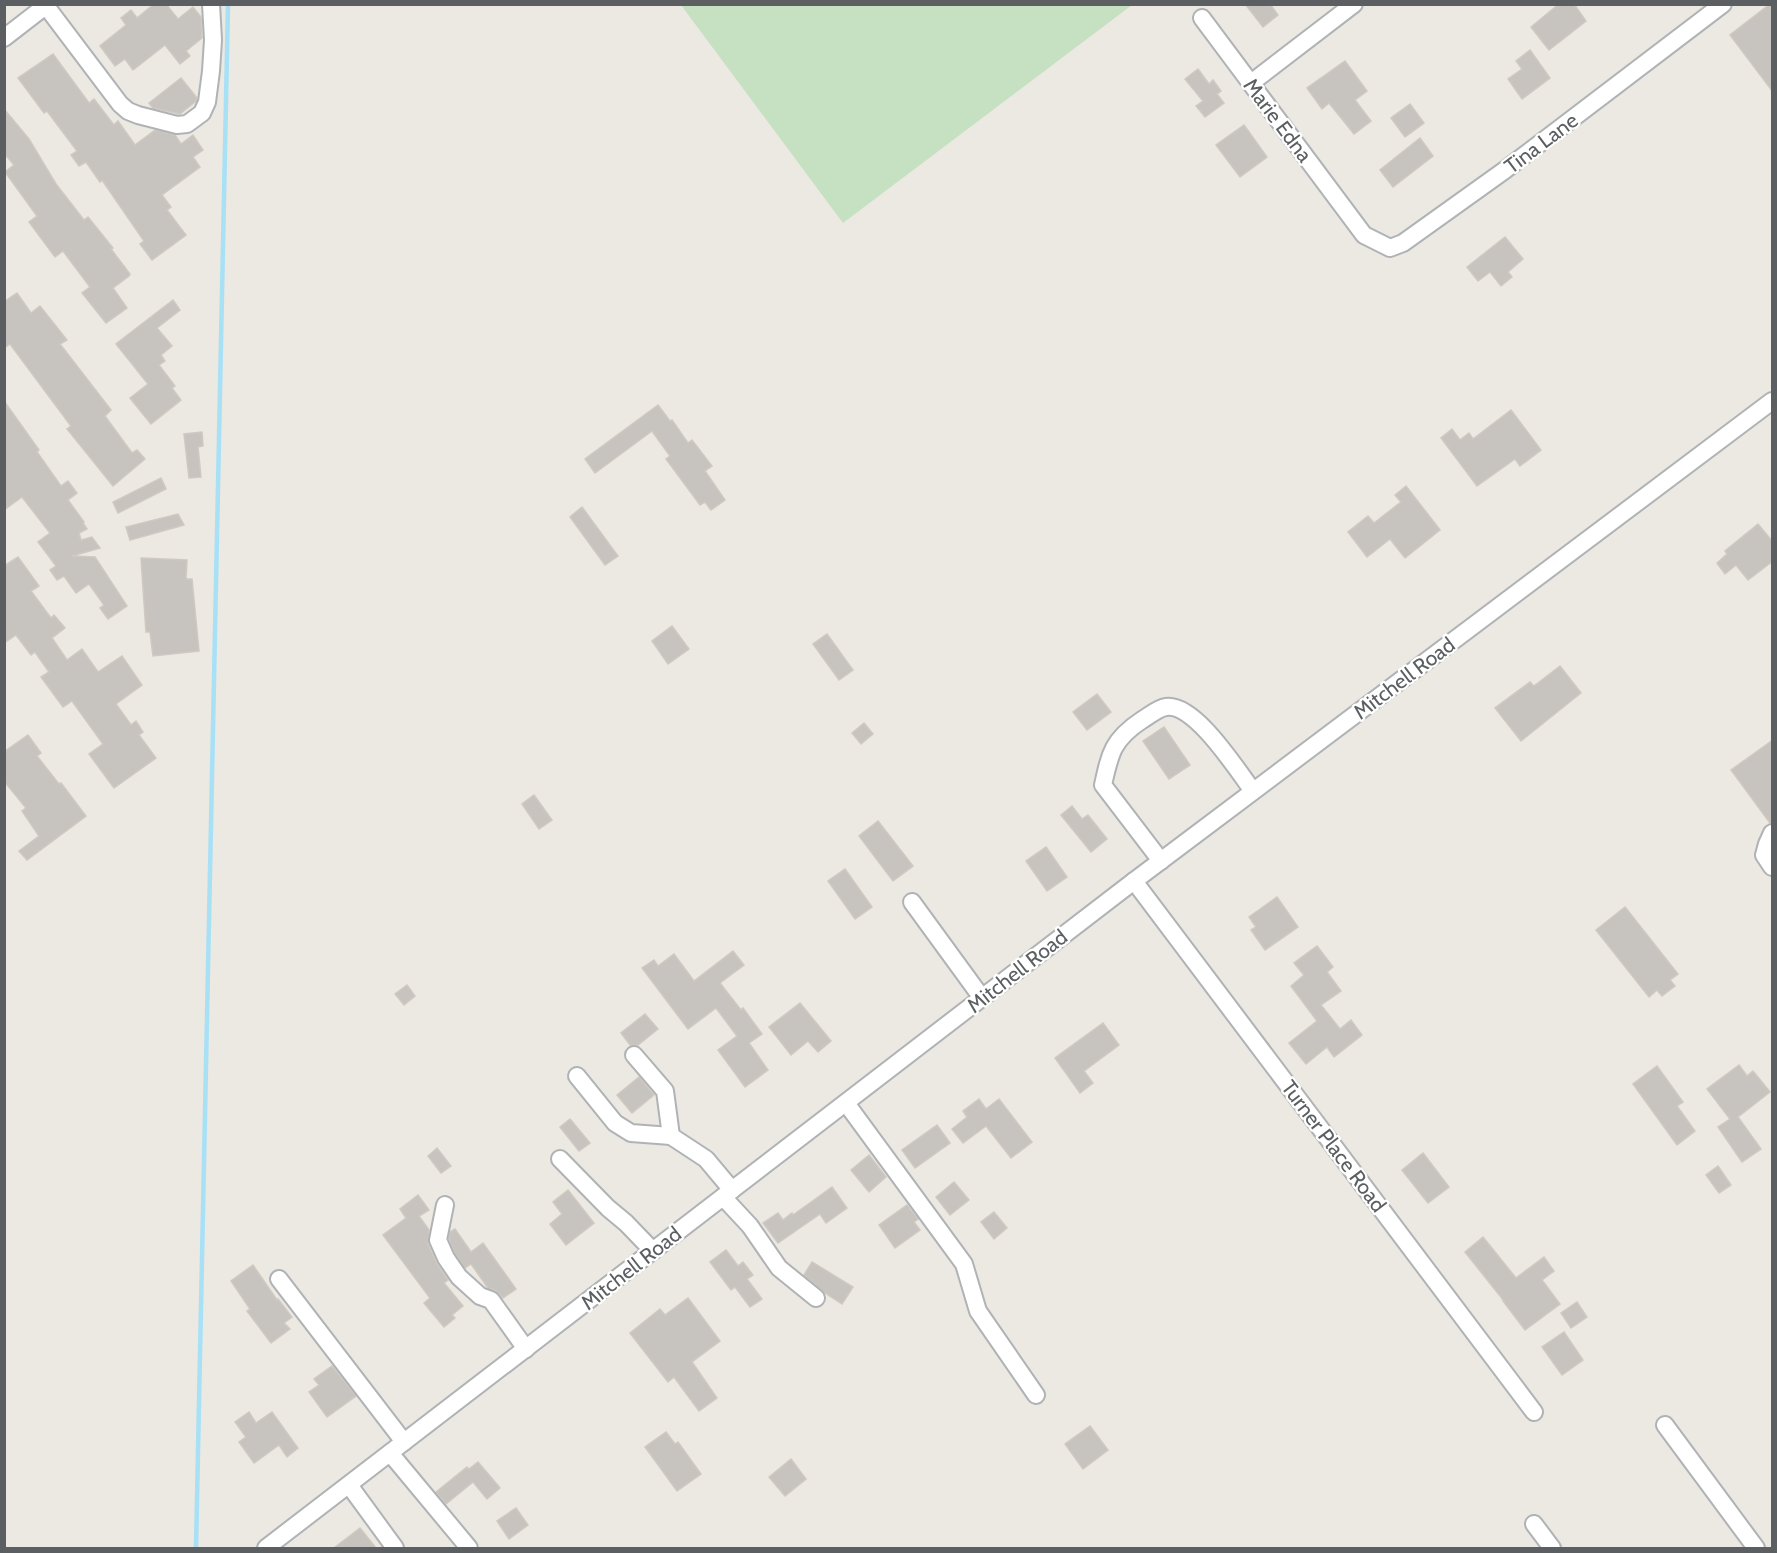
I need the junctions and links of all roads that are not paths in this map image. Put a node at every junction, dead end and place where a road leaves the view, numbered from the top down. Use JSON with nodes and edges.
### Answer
{"nodes":[{"id":1,"x":212,"y":4,"type":"edge"},
{"id":2,"x":1354,"y":4,"type":"edge"},
{"id":3,"x":1723,"y":4,"type":"edge"},
{"id":4,"x":47,"y":5,"type":"edge"},
{"id":5,"x":1202,"y":18,"type":"dead end"},
{"id":6,"x":4,"y":38,"type":"edge"},
{"id":7,"x":1251,"y":83,"type":"junction"},
{"id":8,"x":1354,"y":223,"type":"joint"},
{"id":9,"x":1773,"y":401,"type":"edge"},
{"id":10,"x":1253,"y":791,"type":"junction"},
{"id":11,"x":1773,"y":833,"type":"edge"},
{"id":12,"x":1161,"y":861,"type":"junction"},
{"id":13,"x":1773,"y":867,"type":"edge"},
{"id":14,"x":1134,"y":881,"type":"junction"},
{"id":15,"x":912,"y":902,"type":"dead end"},
{"id":16,"x":982,"y":998,"type":"junction"},
{"id":17,"x":634,"y":1055,"type":"dead end"},
{"id":18,"x":577,"y":1076,"type":"dead end"},
{"id":19,"x":846,"y":1103,"type":"junction"},
{"id":20,"x":671,"y":1136,"type":"junction"},
{"id":21,"x":560,"y":1159,"type":"dead end"},
{"id":22,"x":727,"y":1194,"type":"junction"},
{"id":23,"x":445,"y":1205,"type":"dead end"},
{"id":24,"x":653,"y":1251,"type":"junction"},
{"id":25,"x":279,"y":1279,"type":"dead end"},
{"id":26,"x":816,"y":1298,"type":"dead end"},
{"id":27,"x":526,"y":1349,"type":"junction"},
{"id":28,"x":1036,"y":1395,"type":"dead end"},
{"id":29,"x":1534,"y":1412,"type":"dead end"},
{"id":30,"x":1665,"y":1425,"type":"dead end"},
{"id":31,"x":404,"y":1442,"type":"junction"},
{"id":32,"x":390,"y":1453,"type":"junction"},
{"id":33,"x":349,"y":1485,"type":"junction"},
{"id":34,"x":1534,"y":1524,"type":"dead end"},
{"id":35,"x":266,"y":1548,"type":"edge"},
{"id":36,"x":395,"y":1548,"type":"edge"},
{"id":37,"x":469,"y":1548,"type":"edge"},
{"id":38,"x":1552,"y":1548,"type":"edge"},
{"id":39,"x":1755,"y":1548,"type":"edge"}],
"edges":[{"from":1,"to":4,"type":"street"},
{"from":2,"to":7,"type":"street"},
{"from":3,"to":8,"type":"street","name":"Tina Lane"},
{"from":4,"to":6,"type":"street"},
{"from":5,"to":7,"type":"street","name":"Marie Edna"},
{"from":7,"to":8,"type":"street","name":"Marie Edna"},
{"from":9,"to":10,"type":"street","name":"Mitchell Road"},
{"from":10,"to":12,"type":"street","name":"Mitchell Road"},
{"from":10,"to":12,"type":"street"},
{"from":11,"to":13,"type":"street"},
{"from":12,"to":14,"type":"street","name":"Mitchell Road"},
{"from":14,"to":16,"type":"street","name":"Mitchell Road"},
{"from":14,"to":29,"type":"street","name":"Turner Place Road"},
{"from":15,"to":16,"type":"street"},
{"from":16,"to":19,"type":"street","name":"Mitchell Road"},
{"from":17,"to":20,"type":"street"},
{"from":18,"to":20,"type":"street"},
{"from":19,"to":22,"type":"street","name":"Mitchell Road"},
{"from":19,"to":28,"type":"street"},
{"from":20,"to":22,"type":"street"},
{"from":21,"to":24,"type":"street"},
{"from":22,"to":24,"type":"street","name":"Mitchell Road"},
{"from":22,"to":26,"type":"street"},
{"from":23,"to":27,"type":"street"},
{"from":24,"to":27,"type":"street","name":"Mitchell Road"},
{"from":25,"to":31,"type":"street"},
{"from":27,"to":31,"type":"street","name":"Mitchell Road"},
{"from":30,"to":39,"type":"street"},
{"from":31,"to":32,"type":"street","name":"Mitchell Road"},
{"from":32,"to":33,"type":"street","name":"Mitchell Road"},
{"from":32,"to":37,"type":"street"},
{"from":33,"to":35,"type":"street","name":"Mitchell Road"},
{"from":33,"to":36,"type":"street"},
{"from":34,"to":38,"type":"street"}]}
